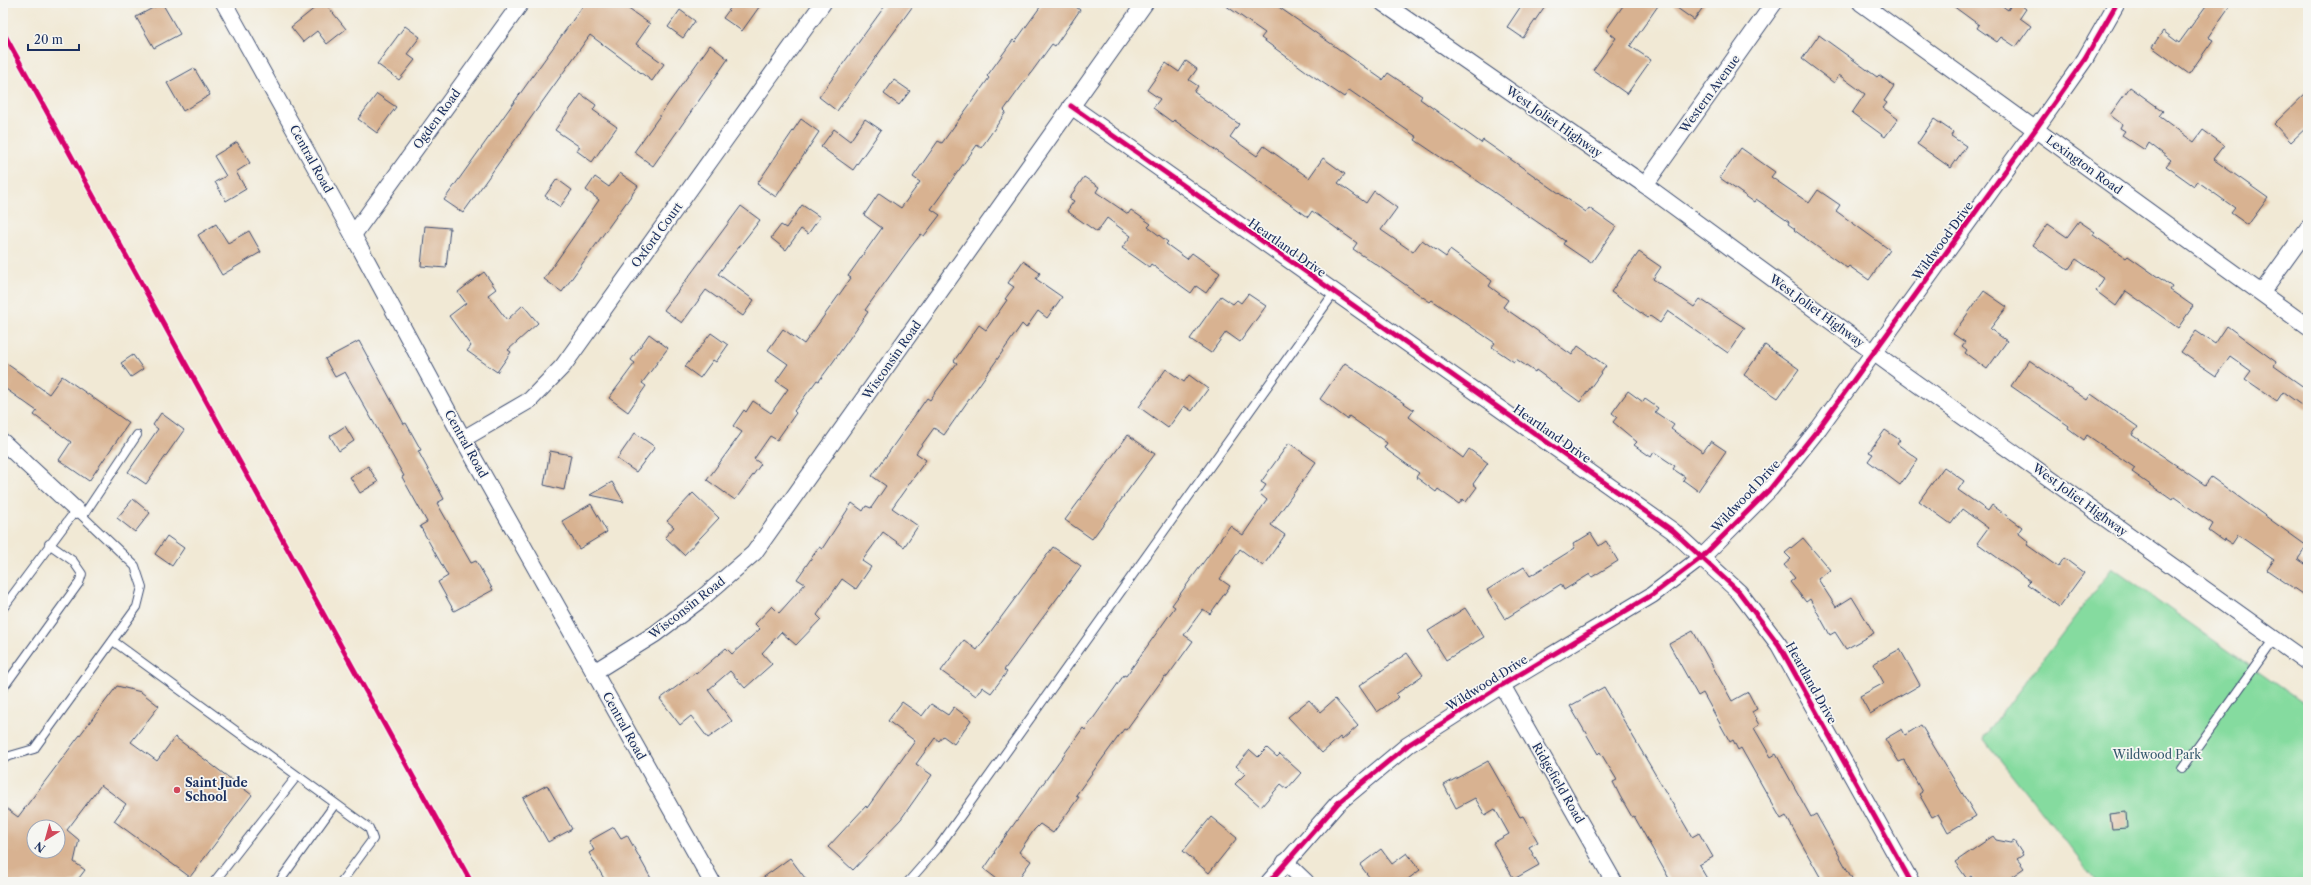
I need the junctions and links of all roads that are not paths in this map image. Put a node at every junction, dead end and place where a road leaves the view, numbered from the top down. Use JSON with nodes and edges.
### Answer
{"nodes":[{"id":1,"x":224,"y":3,"type":"edge"},
{"id":2,"x":521,"y":3,"type":"edge"},
{"id":3,"x":823,"y":3,"type":"edge"},
{"id":4,"x":1145,"y":3,"type":"edge"},
{"id":5,"x":1382,"y":3,"type":"edge"},
{"id":6,"x":1774,"y":3,"type":"edge"},
{"id":7,"x":1861,"y":3,"type":"edge"},
{"id":8,"x":2117,"y":3,"type":"edge"},
{"id":9,"x":1071,"y":106,"type":"junction"},
{"id":10,"x":2035,"y":130,"type":"junction"},
{"id":11,"x":1645,"y":185,"type":"junction"},
{"id":12,"x":2308,"y":228,"type":"edge"},
{"id":13,"x":353,"y":235,"type":"junction"},
{"id":14,"x":2262,"y":292,"type":"junction"},
{"id":15,"x":1334,"y":293,"type":"junction"},
{"id":16,"x":2308,"y":327,"type":"edge"},
{"id":17,"x":1874,"y":353,"type":"junction"},
{"id":18,"x":137,"y":435,"type":"dead end"},
{"id":19,"x":463,"y":439,"type":"junction"},
{"id":20,"x":3,"y":442,"type":"edge"},
{"id":21,"x":79,"y":513,"type":"junction"},
{"id":22,"x":49,"y":544,"type":"junction"},
{"id":23,"x":1702,"y":557,"type":"junction"},
{"id":24,"x":3,"y":608,"type":"edge"},
{"id":25,"x":2274,"y":640,"type":"junction"},
{"id":26,"x":113,"y":641,"type":"junction"},
{"id":27,"x":2308,"y":663,"type":"edge"},
{"id":28,"x":594,"y":672,"type":"junction"},
{"id":29,"x":1502,"y":685,"type":"junction"},
{"id":30,"x":3,"y":688,"type":"edge"},
{"id":31,"x":3,"y":751,"type":"edge"},
{"id":32,"x":12,"y":757,"type":"junction"},
{"id":33,"x":3,"y":758,"type":"edge"},
{"id":34,"x":2182,"y":769,"type":"dead end"},
{"id":35,"x":297,"y":776,"type":"junction"},
{"id":36,"x":335,"y":804,"type":"junction"},
{"id":37,"x":1285,"y":862,"type":"junction"},
{"id":38,"x":214,"y":882,"type":"edge"},
{"id":39,"x":279,"y":882,"type":"edge"},
{"id":40,"x":341,"y":882,"type":"edge"},
{"id":41,"x":712,"y":882,"type":"edge"},
{"id":42,"x":908,"y":882,"type":"edge"},
{"id":43,"x":1269,"y":882,"type":"edge"},
{"id":44,"x":1306,"y":882,"type":"edge"},
{"id":45,"x":1614,"y":882,"type":"edge"},
{"id":46,"x":1911,"y":882,"type":"edge"}],
"edges":[{"from":1,"to":13,"type":"street","name":"Central Road"},
{"from":2,"to":13,"type":"street","name":"Ogden Road"},
{"from":3,"to":19,"type":"street","name":"Oxford Court"},
{"from":4,"to":9,"type":"street","name":"Wisconsin Road"},
{"from":5,"to":11,"type":"street","name":"West Joliet Highway"},
{"from":6,"to":11,"type":"street","name":"Western Avenue"},
{"from":7,"to":10,"type":"street","name":"Lexington Road"},
{"from":8,"to":10,"type":"street","name":"Wildwood Drive"},
{"from":9,"to":15,"type":"street","name":"Heartland Drive"},
{"from":9,"to":28,"type":"street","name":"Wisconsin Road"},
{"from":10,"to":14,"type":"street","name":"Lexington Road"},
{"from":10,"to":17,"type":"street","name":"Wildwood Drive"},
{"from":11,"to":17,"type":"street","name":"West Joliet Highway"},
{"from":12,"to":14,"type":"street"},
{"from":13,"to":19,"type":"street","name":"Central Road"},
{"from":14,"to":16,"type":"street","name":"Lexington Road"},
{"from":15,"to":23,"type":"street","name":"Heartland Drive"},
{"from":15,"to":42,"type":"lane"},
{"from":17,"to":23,"type":"street","name":"Wildwood Drive"},
{"from":17,"to":25,"type":"street","name":"West Joliet Highway"},
{"from":18,"to":21,"type":"lane"},
{"from":19,"to":28,"type":"street","name":"Central Road"},
{"from":20,"to":21,"type":"street"},
{"from":21,"to":22,"type":"lane"},
{"from":21,"to":26,"type":"lane"},
{"from":22,"to":24,"type":"lane"},
{"from":22,"to":30,"type":"lane"},
{"from":23,"to":29,"type":"street","name":"Wildwood Drive"},
{"from":23,"to":46,"type":"street","name":"Heartland Drive"},
{"from":25,"to":27,"type":"street","name":"West Joliet Highway"},
{"from":25,"to":34,"type":"lane"},
{"from":26,"to":32,"type":"lane"},
{"from":26,"to":35,"type":"lane"},
{"from":28,"to":41,"type":"street","name":"Central Road"},
{"from":29,"to":37,"type":"street","name":"Wildwood Drive"},
{"from":29,"to":45,"type":"street","name":"Ridgefield Road"},
{"from":31,"to":32,"type":"lane"},
{"from":32,"to":33,"type":"lane"},
{"from":35,"to":36,"type":"lane"},
{"from":35,"to":38,"type":"lane"},
{"from":36,"to":39,"type":"lane"},
{"from":36,"to":40,"type":"lane"},
{"from":37,"to":43,"type":"street","name":"Wildwood Drive"},
{"from":37,"to":44,"type":"street"}]}
